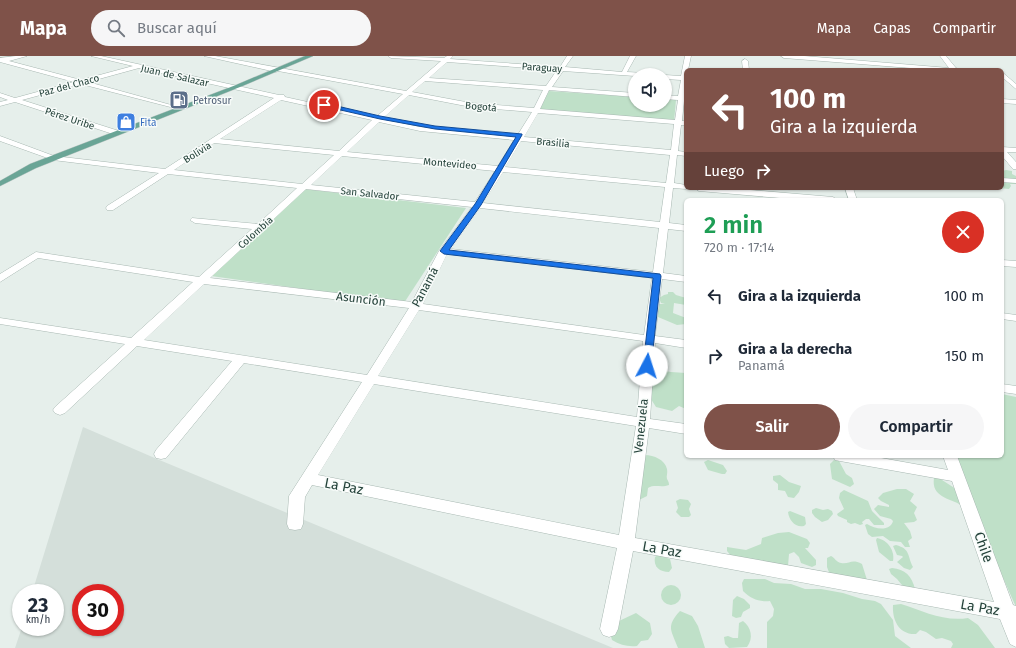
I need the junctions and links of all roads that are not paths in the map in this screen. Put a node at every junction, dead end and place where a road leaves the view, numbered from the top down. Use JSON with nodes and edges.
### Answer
{"nodes":[{"id":1,"x":24,"y":56,"type":"edge"},
{"id":2,"x":94,"y":56,"type":"edge"},
{"id":3,"x":206,"y":56,"type":"edge"},
{"id":4,"x":218,"y":56,"type":"edge"},
{"id":5,"x":310,"y":56,"type":"edge"},
{"id":6,"x":391,"y":56,"type":"edge"},
{"id":7,"x":570,"y":56,"type":"edge"},
{"id":8,"x":633,"y":56,"type":"edge"},
{"id":9,"x":688,"y":56,"type":"edge"},
{"id":10,"x":784,"y":56,"type":"edge"},
{"id":11,"x":943,"y":56,"type":"edge"},
{"id":12,"x":448,"y":58,"type":"edge"},
{"id":13,"x":807,"y":59,"type":"edge"},
{"id":14,"x":1,"y":61,"type":"edge"},
{"id":15,"x":745,"y":61,"type":"dead end"},
{"id":16,"x":871,"y":63,"type":"junction"},
{"id":17,"x":138,"y":67,"type":"junction"},
{"id":18,"x":562,"y":68,"type":"junction"},
{"id":19,"x":686,"y":68,"type":"edge"},
{"id":20,"x":746,"y":68,"type":"edge"},
{"id":21,"x":873,"y":68,"type":"edge"},
{"id":22,"x":923,"y":68,"type":"edge"},
{"id":23,"x":952,"y":68,"type":"edge"},
{"id":24,"x":278,"y":69,"type":"junction"},
{"id":25,"x":624,"y":73,"type":"junction"},
{"id":26,"x":628,"y":73,"type":"edge"},
{"id":27,"x":1004,"y":75,"type":"edge"},
{"id":28,"x":672,"y":77,"type":"edge"},
{"id":29,"x":684,"y":78,"type":"edge"},
{"id":30,"x":424,"y":79,"type":"junction"},
{"id":31,"x":82,"y":82,"type":"junction"},
{"id":32,"x":235,"y":87,"type":"junction"},
{"id":33,"x":1016,"y":87,"type":"edge"},
{"id":34,"x":547,"y":89,"type":"junction"},
{"id":35,"x":408,"y":94,"type":"junction"},
{"id":36,"x":0,"y":95,"type":"edge"},
{"id":37,"x":628,"y":95,"type":"edge"},
{"id":38,"x":280,"y":97,"type":"junction"},
{"id":39,"x":672,"y":98,"type":"edge"},
{"id":40,"x":684,"y":99,"type":"edge"},
{"id":41,"x":16,"y":100,"type":"junction"},
{"id":42,"x":1004,"y":101,"type":"edge"},
{"id":43,"x":1016,"y":102,"type":"edge"},
{"id":44,"x":0,"y":104,"type":"edge"},
{"id":45,"x":180,"y":109,"type":"junction"},
{"id":46,"x":536,"y":111,"type":"junction"},
{"id":47,"x":379,"y":119,"type":"junction"},
{"id":48,"x":682,"y":123,"type":"edge"},
{"id":49,"x":116,"y":133,"type":"junction"},
{"id":50,"x":518,"y":137,"type":"junction"},
{"id":51,"x":0,"y":138,"type":"edge"},
{"id":52,"x":214,"y":141,"type":"junction"},
{"id":53,"x":1004,"y":150,"type":"edge"},
{"id":54,"x":1016,"y":150,"type":"edge"},
{"id":55,"x":680,"y":152,"type":"edge"},
{"id":56,"x":1004,"y":152,"type":"edge"},
{"id":57,"x":342,"y":153,"type":"junction"},
{"id":58,"x":53,"y":158,"type":"junction"},
{"id":59,"x":1016,"y":167,"type":"edge"},
{"id":60,"x":500,"y":168,"type":"junction"},
{"id":61,"x":167,"y":170,"type":"junction"},
{"id":62,"x":1004,"y":180,"type":"edge"},
{"id":63,"x":1016,"y":181,"type":"edge"},
{"id":64,"x":0,"y":184,"type":"edge"},
{"id":65,"x":670,"y":185,"type":"junction"},
{"id":66,"x":305,"y":186,"type":"junction"},
{"id":67,"x":684,"y":187,"type":"edge"},
{"id":68,"x":721,"y":190,"type":"edge"},
{"id":69,"x":811,"y":198,"type":"edge"},
{"id":70,"x":478,"y":205,"type":"junction"},
{"id":71,"x":110,"y":208,"type":"dead end"},
{"id":72,"x":196,"y":220,"type":"dead end"},
{"id":73,"x":665,"y":225,"type":"junction"},
{"id":74,"x":261,"y":227,"type":"junction"},
{"id":75,"x":684,"y":228,"type":"edge"},
{"id":76,"x":444,"y":251,"type":"junction"},
{"id":77,"x":1004,"y":263,"type":"edge"},
{"id":78,"x":1016,"y":264,"type":"edge"},
{"id":79,"x":657,"y":276,"type":"junction"},
{"id":80,"x":0,"y":279,"type":"edge"},
{"id":81,"x":684,"y":279,"type":"edge"},
{"id":82,"x":201,"y":280,"type":"junction"},
{"id":83,"x":416,"y":306,"type":"junction"},
{"id":84,"x":1004,"y":316,"type":"edge"},
{"id":85,"x":1016,"y":318,"type":"edge"},
{"id":86,"x":0,"y":321,"type":"edge"},
{"id":87,"x":649,"y":339,"type":"junction"},
{"id":88,"x":134,"y":342,"type":"junction"},
{"id":89,"x":684,"y":344,"type":"edge"},
{"id":90,"x":241,"y":359,"type":"junction"},
{"id":91,"x":370,"y":379,"type":"junction"},
{"id":92,"x":1004,"y":388,"type":"edge"},
{"id":93,"x":1016,"y":390,"type":"edge"},
{"id":94,"x":60,"y":410,"type":"dead end"},
{"id":95,"x":643,"y":422,"type":"junction"},
{"id":96,"x":684,"y":429,"type":"edge"},
{"id":97,"x":161,"y":454,"type":"dead end"},
{"id":98,"x":851,"y":458,"type":"edge"},
{"id":99,"x":951,"y":458,"type":"edge"},
{"id":100,"x":958,"y":477,"type":"junction"},
{"id":101,"x":308,"y":479,"type":"junction"},
{"id":102,"x":295,"y":524,"type":"dead end"},
{"id":103,"x":626,"y":543,"type":"junction"},
{"id":104,"x":1012,"y":613,"type":"edge"},
{"id":105,"x":609,"y":629,"type":"dead end"},
{"id":106,"x":1016,"y":638,"type":"edge"}],
"edges":[{"from":1,"to":14,"type":"street"},
{"from":2,"to":17,"type":"street","name":"Juan de Salazar"},
{"from":3,"to":24,"type":"street"},
{"from":4,"to":24,"type":"street"},
{"from":5,"to":24,"type":"main road"},
{"from":6,"to":12,"type":"street","name":"Paraguay"},
{"from":7,"to":18,"type":"street","name":"Panamá"},
{"from":8,"to":25,"type":"street"},
{"from":9,"to":19,"type":"street","name":"Venezuela"},
{"from":10,"to":13,"type":"street"},
{"from":11,"to":23,"type":"street"},
{"from":12,"to":18,"type":"street","name":"Paraguay"},
{"from":12,"to":30,"type":"street","name":"Colombia"},
{"from":13,"to":16,"type":"street"},
{"from":14,"to":31,"type":"street"},
{"from":15,"to":20,"type":"street"},
{"from":16,"to":21,"type":"street"},
{"from":16,"to":22,"type":"street"},
{"from":17,"to":31,"type":"street","name":"Paz del Chaco"},
{"from":17,"to":32,"type":"street","name":"Juan de Salazar"},
{"from":18,"to":25,"type":"street","name":"Paraguay"},
{"from":18,"to":34,"type":"street","name":"Panamá"},
{"from":24,"to":32,"type":"main road"},
{"from":24,"to":35,"type":"street","name":"Bogotá"},
{"from":25,"to":26,"type":"street","name":"Paraguay"},
{"from":27,"to":33,"type":"street"},
{"from":28,"to":29,"type":"street"},
{"from":30,"to":34,"type":"street"},
{"from":30,"to":35,"type":"street","name":"Colombia"},
{"from":31,"to":41,"type":"street","name":"Paz del Chaco"},
{"from":31,"to":45,"type":"street"},
{"from":32,"to":38,"type":"street","name":"Brasilia"},
{"from":32,"to":45,"type":"main road"},
{"from":34,"to":37,"type":"street"},
{"from":34,"to":46,"type":"street","name":"Panamá"},
{"from":35,"to":46,"type":"street","name":"Bogotá"},
{"from":35,"to":47,"type":"street","name":"Colombia"},
{"from":36,"to":41,"type":"street","name":"Pérez Uribe"},
{"from":38,"to":47,"type":"street","name":"Brasilia"},
{"from":38,"to":52,"type":"street","name":"Bolívia"},
{"from":39,"to":40,"type":"street"},
{"from":40,"to":48,"type":"street","name":"Venezuela"},
{"from":41,"to":44,"type":"street","name":"Paz del Chaco"},
{"from":41,"to":49,"type":"street","name":"Pérez Uribe"},
{"from":42,"to":43,"type":"street"},
{"from":45,"to":49,"type":"main road"},
{"from":46,"to":48,"type":"street","name":"Bogotá"},
{"from":46,"to":50,"type":"street","name":"Panamá"},
{"from":47,"to":50,"type":"street","name":"Brasilia"},
{"from":47,"to":57,"type":"street","name":"Colombia"},
{"from":48,"to":55,"type":"street","name":"Venezuela"},
{"from":49,"to":58,"type":"main road"},
{"from":50,"to":55,"type":"street","name":"Brasilia"},
{"from":50,"to":60,"type":"street","name":"Panamá"},
{"from":51,"to":58,"type":"street","name":"San Salvador"},
{"from":52,"to":57,"type":"street","name":"Montevideo"},
{"from":52,"to":61,"type":"street","name":"Bolívia"},
{"from":53,"to":54,"type":"street"},
{"from":55,"to":65,"type":"street","name":"Venezuela"},
{"from":56,"to":59,"type":"street"},
{"from":57,"to":60,"type":"street","name":"Montevideo"},
{"from":57,"to":66,"type":"street","name":"Colombia"},
{"from":58,"to":61,"type":"street","name":"San Salvador"},
{"from":58,"to":64,"type":"main road"},
{"from":60,"to":65,"type":"street","name":"Montevideo"},
{"from":60,"to":70,"type":"street","name":"Panamá"},
{"from":61,"to":66,"type":"street","name":"San Salvador"},
{"from":61,"to":71,"type":"street","name":"Bolívia"},
{"from":62,"to":63,"type":"street"},
{"from":65,"to":67,"type":"street","name":"Montevideo"},
{"from":65,"to":73,"type":"street","name":"Venezuela"},
{"from":66,"to":70,"type":"street","name":"San Salvador"},
{"from":66,"to":74,"type":"street","name":"Colombia"},
{"from":68,"to":69,"type":"street"},
{"from":70,"to":73,"type":"street","name":"San Salvador"},
{"from":70,"to":76,"type":"street","name":"Panamá"},
{"from":72,"to":74,"type":"street"},
{"from":73,"to":75,"type":"street","name":"San Salvador"},
{"from":73,"to":79,"type":"street","name":"Venezuela"},
{"from":74,"to":82,"type":"street","name":"Colombia"},
{"from":76,"to":79,"type":"street"},
{"from":76,"to":83,"type":"street","name":"Panamá"},
{"from":77,"to":78,"type":"street"},
{"from":79,"to":81,"type":"street"},
{"from":79,"to":87,"type":"street","name":"Venezuela"},
{"from":80,"to":82,"type":"street","name":"Asunción"},
{"from":82,"to":83,"type":"street","name":"Asunción"},
{"from":82,"to":88,"type":"street","name":"Colombia"},
{"from":83,"to":87,"type":"street","name":"Asunción"},
{"from":83,"to":91,"type":"street","name":"Panamá"},
{"from":84,"to":85,"type":"street"},
{"from":86,"to":88,"type":"street"},
{"from":87,"to":89,"type":"street","name":"Asunción"},
{"from":87,"to":95,"type":"street","name":"Venezuela"},
{"from":88,"to":90,"type":"street"},
{"from":88,"to":94,"type":"street","name":"Colombia"},
{"from":90,"to":91,"type":"street"},
{"from":90,"to":97,"type":"street"},
{"from":91,"to":95,"type":"street"},
{"from":91,"to":101,"type":"street","name":"Panamá"},
{"from":92,"to":93,"type":"street"},
{"from":95,"to":96,"type":"street"},
{"from":95,"to":103,"type":"street","name":"Venezuela"},
{"from":98,"to":100,"type":"street"},
{"from":99,"to":100,"type":"street","name":"Chile"},
{"from":100,"to":104,"type":"street","name":"Chile"},
{"from":101,"to":102,"type":"street","name":"Panamá"},
{"from":101,"to":103,"type":"street","name":"La Paz"},
{"from":103,"to":104,"type":"street","name":"La Paz"},
{"from":103,"to":105,"type":"street","name":"Venezuela"},
{"from":104,"to":106,"type":"street","name":"Chile"}]}
